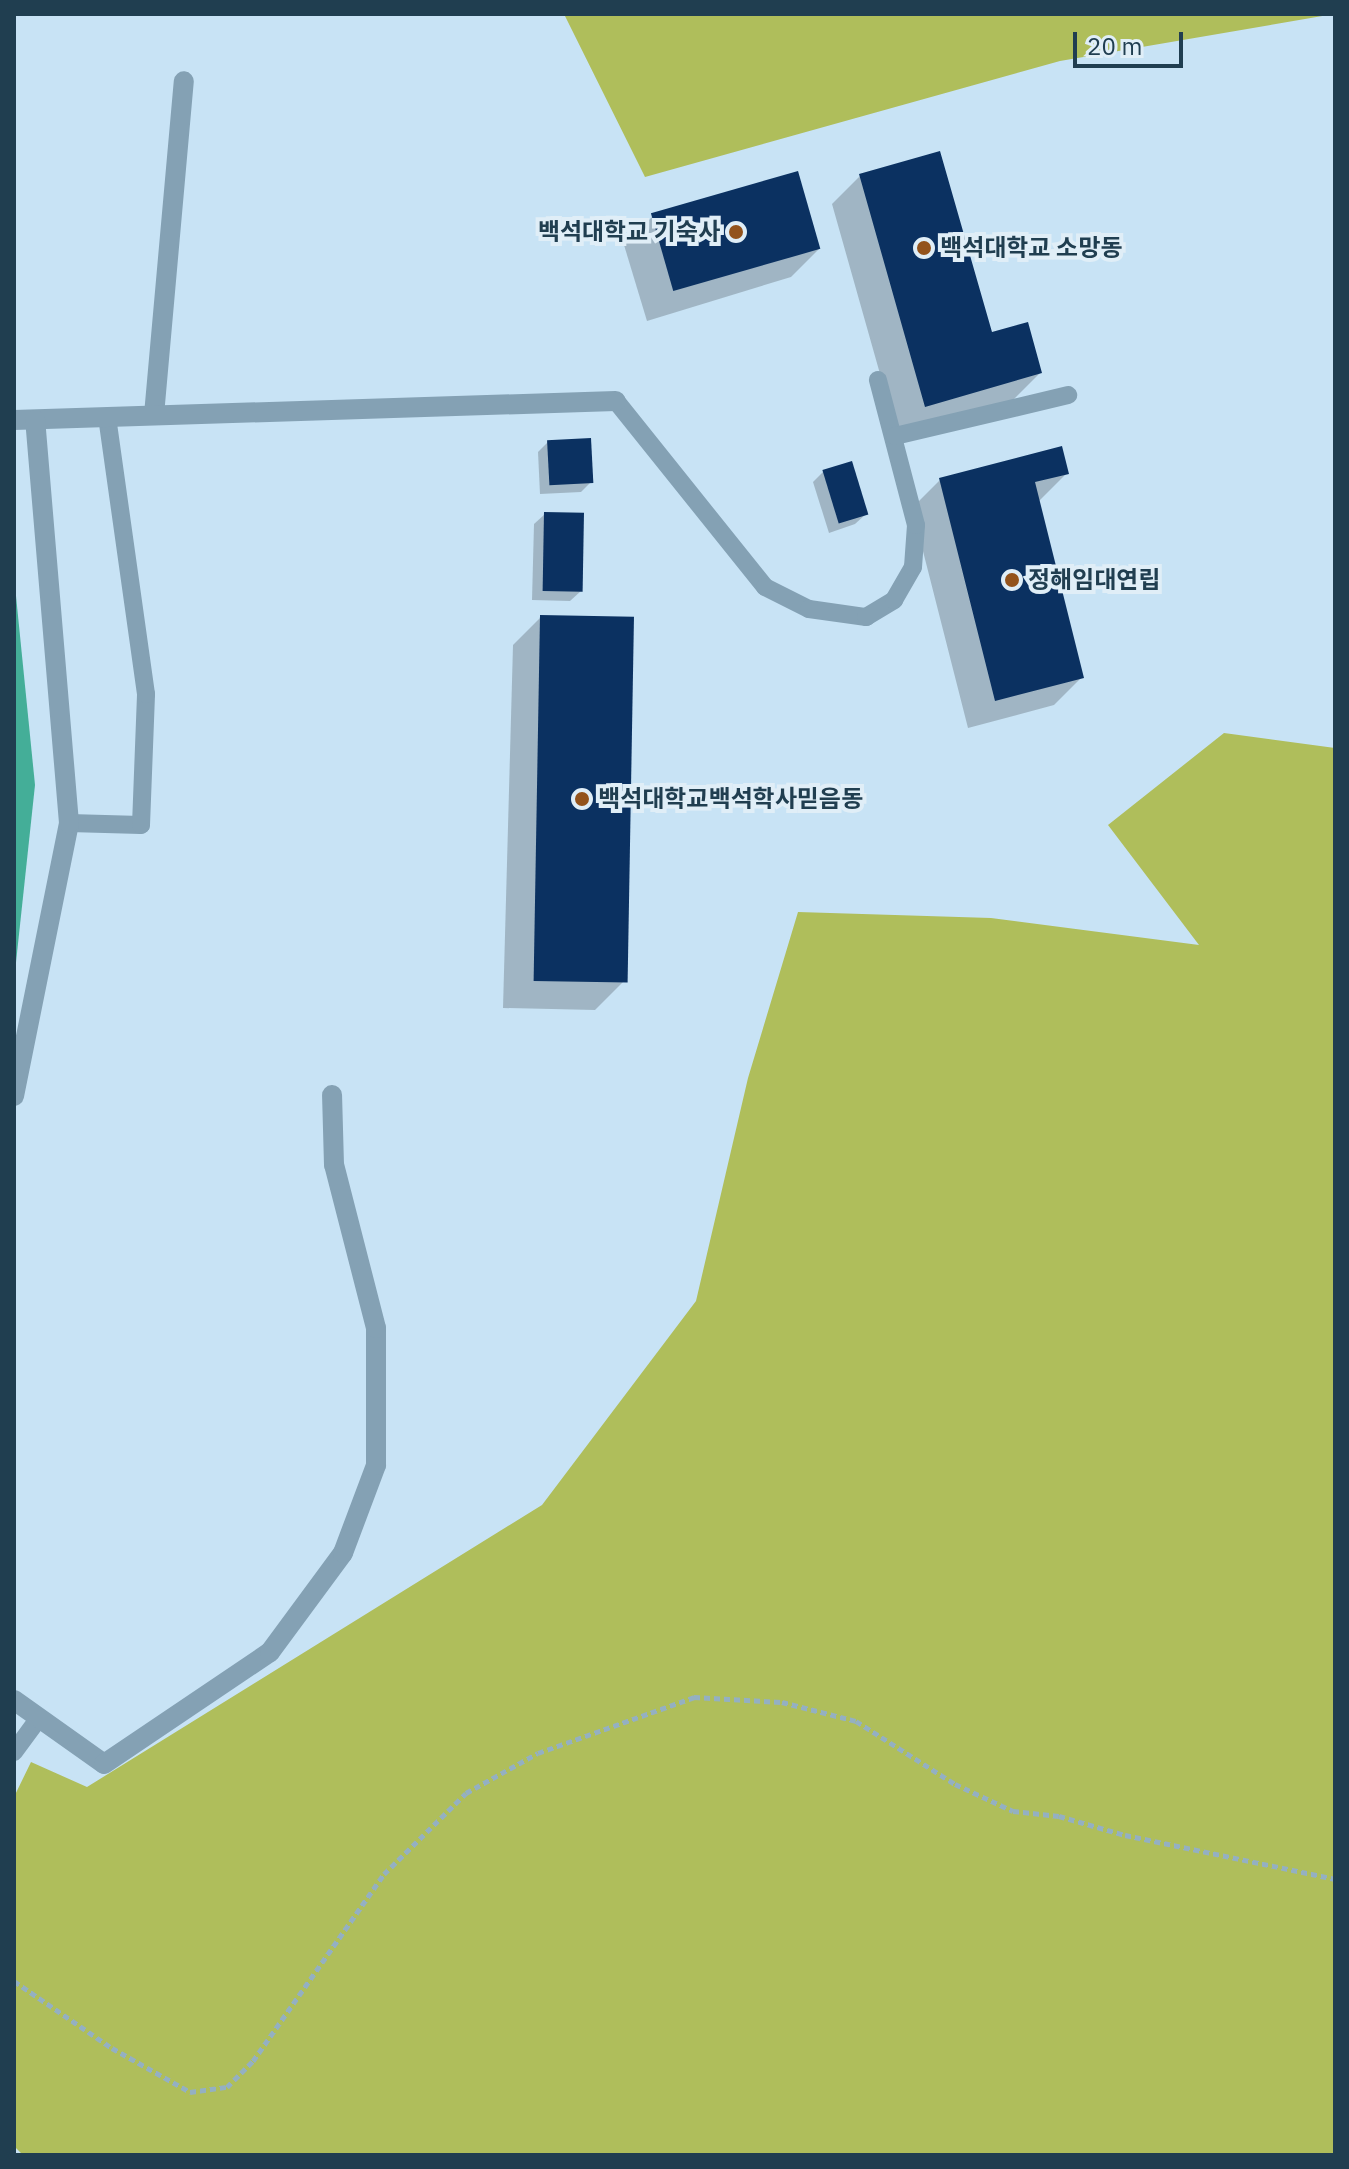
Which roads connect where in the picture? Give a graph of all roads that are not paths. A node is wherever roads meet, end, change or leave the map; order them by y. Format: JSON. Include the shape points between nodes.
{"nodes":[{"id":1,"x":184,"y":81,"type":"dead end"},
{"id":2,"x":878,"y":380,"type":"dead end"},
{"id":3,"x":1068,"y":395,"type":"dead end"},
{"id":4,"x":616,"y":401,"type":"joint"},
{"id":5,"x":154,"y":415,"type":"junction"},
{"id":6,"x":107,"y":417,"type":"junction"},
{"id":7,"x":14,"y":420,"type":"edge"},
{"id":8,"x":35,"y":420,"type":"junction"},
{"id":9,"x":895,"y":436,"type":"junction"},
{"id":10,"x":69,"y":823,"type":"junction"},
{"id":11,"x":332,"y":1095,"type":"dead end"},
{"id":12,"x":14,"y":1096,"type":"edge"},
{"id":13,"x":14,"y":1700,"type":"edge"},
{"id":14,"x":39,"y":1718,"type":"junction"},
{"id":15,"x":14,"y":1752,"type":"edge"}],
"edges":[{"from":1,"to":5,"type":"street"},
{"from":2,"to":9,"type":"lane"},
{"from":3,"to":9,"type":"lane"},
{"from":4,"to":5,"type":"street"},
{"from":4,"to":9,"type":"lane","via":[[765,587],[809,609],[866,617],[894,600],[913,567],[916,525]]},
{"from":5,"to":6,"type":"street"},
{"from":6,"to":8,"type":"street"},
{"from":6,"to":10,"type":"lane","via":[[146,694],[141,825]]},
{"from":7,"to":8,"type":"street"},
{"from":8,"to":10,"type":"street"},
{"from":10,"to":12,"type":"street"},
{"from":11,"to":14,"type":"street","via":[[334,1165],[376,1328],[376,1465],[343,1553],[270,1652],[104,1764]]},
{"from":13,"to":14,"type":"street"},
{"from":14,"to":15,"type":"lane"}]}
